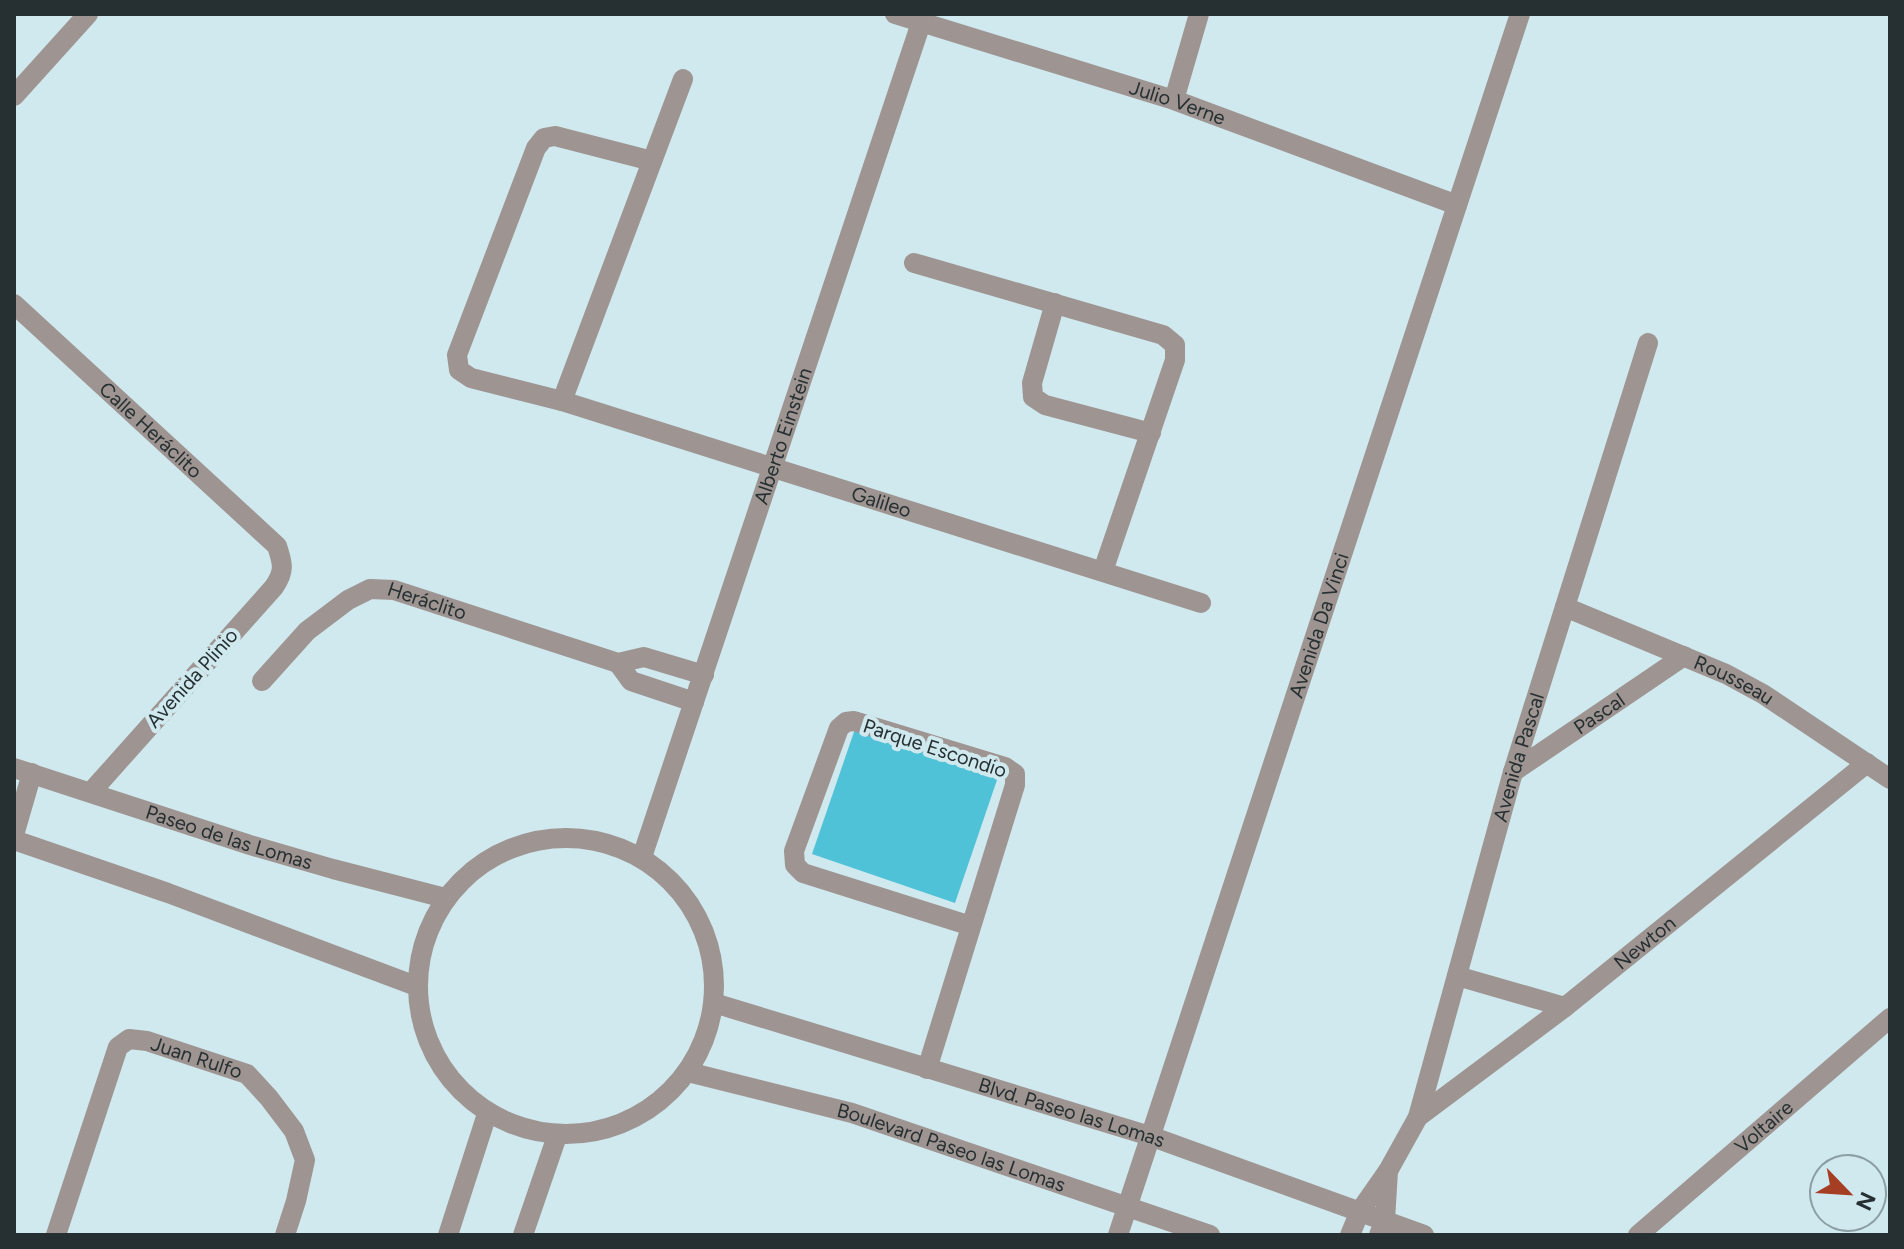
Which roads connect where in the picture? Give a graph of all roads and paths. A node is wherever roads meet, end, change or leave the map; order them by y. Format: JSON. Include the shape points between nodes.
{"nodes":[{"id":1,"x":88,"y":14,"type":"edge"},
{"id":2,"x":895,"y":14,"type":"edge"},
{"id":3,"x":1199,"y":14,"type":"edge"},
{"id":4,"x":1520,"y":14,"type":"edge"},
{"id":5,"x":922,"y":18,"type":"edge"},
{"id":6,"x":683,"y":79,"type":"dead end"},
{"id":7,"x":14,"y":96,"type":"edge"},
{"id":8,"x":1174,"y":100,"type":"junction"},
{"id":9,"x":652,"y":161,"type":"junction"},
{"id":10,"x":1457,"y":205,"type":"junction"},
{"id":11,"x":914,"y":263,"type":"dead end"},
{"id":12,"x":1055,"y":303,"type":"junction"},
{"id":13,"x":14,"y":304,"type":"edge"},
{"id":14,"x":1648,"y":343,"type":"dead end"},
{"id":15,"x":562,"y":401,"type":"junction"},
{"id":16,"x":1151,"y":433,"type":"junction"},
{"id":17,"x":772,"y":468,"type":"junction"},
{"id":18,"x":282,"y":560,"type":"joint"},
{"id":19,"x":1103,"y":571,"type":"junction"},
{"id":20,"x":1201,"y":603,"type":"dead end"},
{"id":21,"x":1565,"y":607,"type":"junction"},
{"id":22,"x":1684,"y":656,"type":"junction"},
{"id":23,"x":618,"y":663,"type":"junction"},
{"id":24,"x":704,"y":675,"type":"junction"},
{"id":25,"x":262,"y":681,"type":"dead end"},
{"id":26,"x":694,"y":702,"type":"junction"},
{"id":27,"x":1867,"y":763,"type":"junction"},
{"id":28,"x":23,"y":770,"type":"edge"},
{"id":29,"x":1513,"y":772,"type":"junction"},
{"id":30,"x":1890,"y":779,"type":"edge"},
{"id":31,"x":91,"y":792,"type":"junction"},
{"id":32,"x":14,"y":838,"type":"edge"},
{"id":33,"x":642,"y":857,"type":"junction"},
{"id":34,"x":445,"y":898,"type":"junction"},
{"id":35,"x":971,"y":926,"type":"junction"},
{"id":36,"x":1457,"y":976,"type":"junction"},
{"id":37,"x":416,"y":986,"type":"junction"},
{"id":38,"x":714,"y":1003,"type":"junction"},
{"id":39,"x":1565,"y":1007,"type":"junction"},
{"id":40,"x":1890,"y":1018,"type":"edge"},
{"id":41,"x":927,"y":1069,"type":"junction"},
{"id":42,"x":688,"y":1072,"type":"junction"},
{"id":43,"x":487,"y":1114,"type":"junction"},
{"id":44,"x":1418,"y":1117,"type":"junction"},
{"id":45,"x":557,"y":1136,"type":"junction"},
{"id":46,"x":1150,"y":1136,"type":"junction"},
{"id":47,"x":1388,"y":1171,"type":"junction"},
{"id":48,"x":1128,"y":1206,"type":"junction"},
{"id":49,"x":1360,"y":1211,"type":"junction"},
{"id":50,"x":1382,"y":1228,"type":"edge"},
{"id":51,"x":56,"y":1235,"type":"edge"},
{"id":52,"x":285,"y":1235,"type":"edge"},
{"id":53,"x":448,"y":1235,"type":"edge"},
{"id":54,"x":523,"y":1235,"type":"edge"},
{"id":55,"x":1118,"y":1235,"type":"edge"},
{"id":56,"x":1210,"y":1235,"type":"edge"},
{"id":57,"x":1350,"y":1235,"type":"edge"},
{"id":58,"x":1424,"y":1235,"type":"edge"},
{"id":59,"x":1638,"y":1235,"type":"edge"}],
"edges":[{"from":1,"to":7,"type":"street"},
{"from":2,"to":5,"type":"street","name":"Julio Verne"},
{"from":3,"to":8,"type":"street"},
{"from":4,"to":10,"type":"street","name":"Avenida Da Vinci"},
{"from":5,"to":8,"type":"street","name":"Julio Verne"},
{"from":5,"to":17,"type":"street","name":"Alberto Einstein"},
{"from":6,"to":9,"type":"street"},
{"from":8,"to":10,"type":"street","name":"Julio Verne"},
{"from":9,"to":15,"type":"street"},
{"from":9,"to":15,"type":"street","name":"Galileo","via":[[555,136],[544,138],[457,355],[459,370],[471,378]]},
{"from":10,"to":46,"type":"street","name":"Avenida Da Vinci"},
{"from":11,"to":12,"type":"street"},
{"from":12,"to":16,"type":"street","via":[[1163,335],[1175,345]]},
{"from":12,"to":16,"type":"street","via":[[1032,383],[1033,397],[1045,405]]},
{"from":13,"to":18,"type":"street","name":"Calle Heráclito","via":[[277,546]]},
{"from":14,"to":21,"type":"street","name":"Avenida Pascal"},
{"from":15,"to":17,"type":"street","name":"Galileo"},
{"from":16,"to":19,"type":"street"},
{"from":17,"to":19,"type":"street","name":"Galileo"},
{"from":17,"to":24,"type":"street","name":"Alberto Einstein"},
{"from":18,"to":31,"type":"street","name":"Avenida Plinio","via":[[282,575],[274,587]]},
{"from":19,"to":20,"type":"street","name":"Galileo"},
{"from":21,"to":22,"type":"street","name":"Rousseau"},
{"from":21,"to":29,"type":"street","name":"Avenida Pascal"},
{"from":22,"to":27,"type":"street","name":"Rousseau","via":[[1763,694]]},
{"from":22,"to":29,"type":"street","name":"Pascal"},
{"from":23,"to":24,"type":"street","name":"Heráclito","via":[[644,657]]},
{"from":23,"to":25,"type":"street","name":"Heráclito","via":[[394,590],[370,589],[307,631]]},
{"from":23,"to":26,"type":"street","name":"Heráclito","via":[[631,681]]},
{"from":24,"to":26,"type":"street","name":"Alberto Einstein"},
{"from":26,"to":33,"type":"street","name":"Alberto Einstein"},
{"from":27,"to":30,"type":"street","name":"Rousseau"},
{"from":27,"to":39,"type":"street","name":"Newton"},
{"from":28,"to":31,"type":"street","name":"Paseo de las Lomas"},
{"from":28,"to":32,"type":"street"},
{"from":29,"to":36,"type":"street","name":"Avenida Pascal"},
{"from":31,"to":34,"type":"street","name":"Paseo de las Lomas","via":[[250,845]]},
{"from":32,"to":37,"type":"street"},
{"from":33,"to":34,"type":"street","via":[[591,839],[536,840],[485,861]]},
{"from":33,"to":38,"type":"street","via":[[676,884],[699,920],[713,960]]},
{"from":34,"to":37,"type":"street","via":[[424,940]]},
{"from":35,"to":35,"type":"street","name":"Parque Escondio","via":[[1015,774],[846,722],[839,728],[794,851],[795,865],[803,873]]},
{"from":35,"to":41,"type":"street","name":"Parque Escondio"},
{"from":36,"to":39,"type":"street"},
{"from":36,"to":44,"type":"street","name":"Avenida Pascal"},
{"from":37,"to":43,"type":"street","via":[[425,1036],[449,1081]]},
{"from":38,"to":41,"type":"street","name":"Blvd. Paseo las Lomas"},
{"from":38,"to":42,"type":"street","via":[[705,1039]]},
{"from":39,"to":44,"type":"street","name":"Newton"},
{"from":40,"to":59,"type":"street","name":"Voltaire"},
{"from":41,"to":46,"type":"street","name":"Blvd. Paseo las Lomas"},
{"from":42,"to":45,"type":"street","via":[[652,1108],[607,1130]]},
{"from":42,"to":48,"type":"street","name":"Boulevard Paseo las Lomas","via":[[852,1113]]},
{"from":43,"to":45,"type":"street","via":[[520,1129]]},
{"from":43,"to":53,"type":"street"},
{"from":44,"to":47,"type":"street","name":"Avenida Pascal"},
{"from":45,"to":54,"type":"street"},
{"from":46,"to":48,"type":"street","name":"Avenida Da Vinci"},
{"from":46,"to":49,"type":"street","name":"Blvd. Paseo las Lomas"},
{"from":47,"to":49,"type":"street","name":"Avenida Pascal"},
{"from":47,"to":50,"type":"street","name":"Avenida Pascal"},
{"from":48,"to":55,"type":"street","name":"Avenida Da Vinci"},
{"from":48,"to":56,"type":"street","name":"Boulevard Paseo las Lomas"},
{"from":49,"to":50,"type":"street","name":"Blvd. Paseo las Lomas"},
{"from":49,"to":57,"type":"street","name":"Avenida Pascal"},
{"from":50,"to":58,"type":"street","name":"Blvd. Paseo las Lomas"},
{"from":51,"to":52,"type":"street","name":"Juan Rulfo","via":[[118,1047],[129,1039],[247,1074],[269,1098],[294,1131],[305,1160]]}]}
